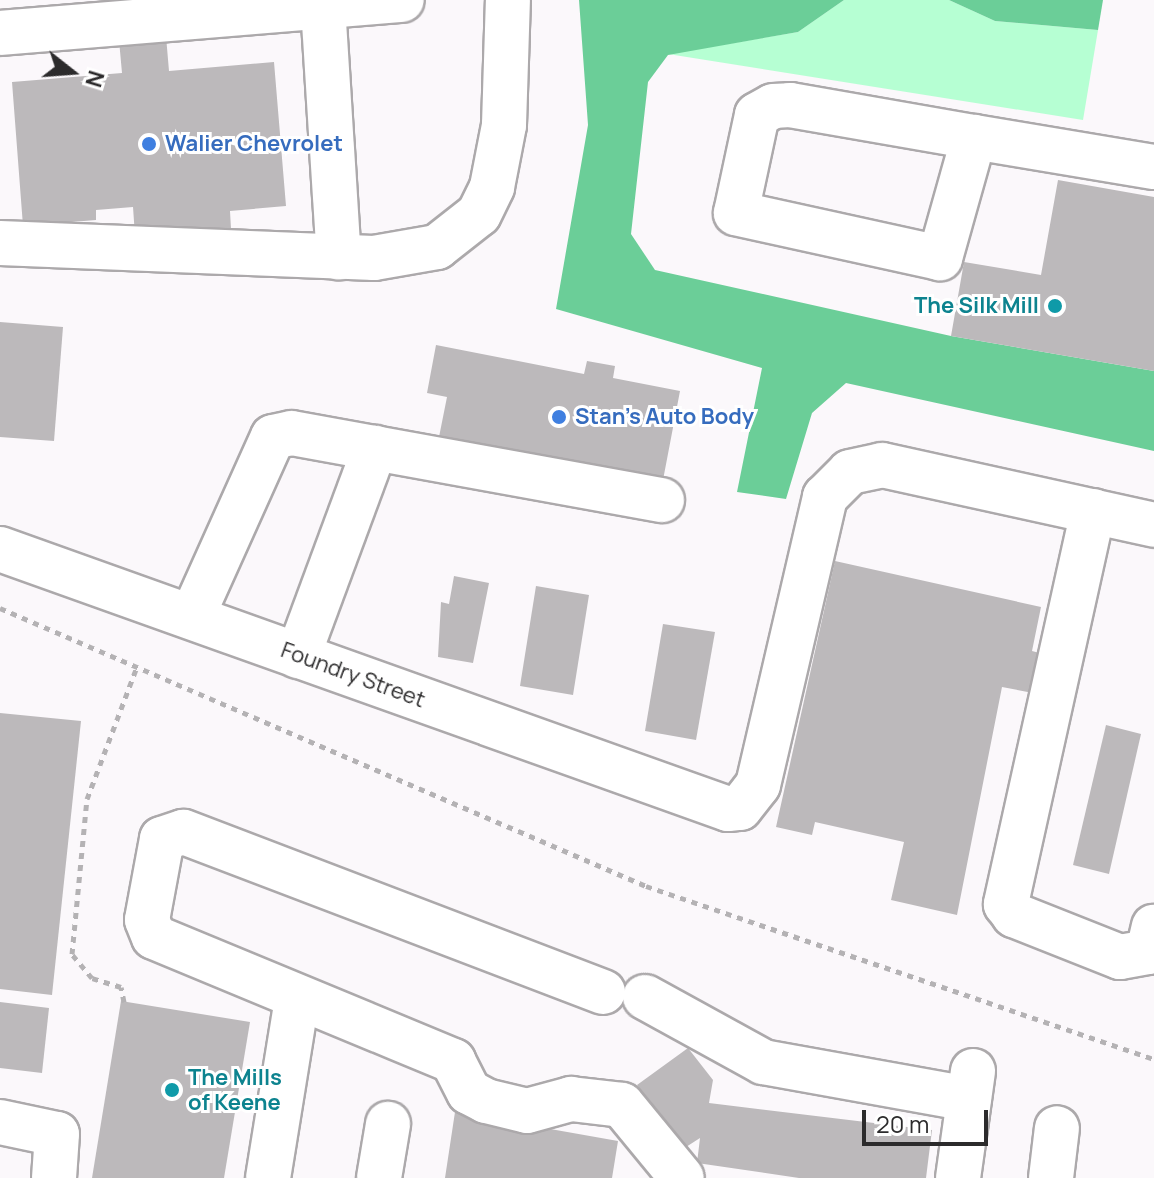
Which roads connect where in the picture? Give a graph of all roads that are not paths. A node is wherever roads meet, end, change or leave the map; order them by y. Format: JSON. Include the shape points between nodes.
{"nodes":[{"id":1,"x":402,"y":0,"type":"edge"},
{"id":2,"x":508,"y":0,"type":"edge"},
{"id":3,"x":323,"y":6,"type":"junction"},
{"id":4,"x":0,"y":33,"type":"edge"},
{"id":5,"x":974,"y":137,"type":"junction"},
{"id":6,"x":1154,"y":167,"type":"edge"},
{"id":7,"x":0,"y":243,"type":"edge"},
{"id":8,"x":339,"y":257,"type":"junction"},
{"id":9,"x":375,"y":448,"type":"junction"},
{"id":10,"x":662,"y":500,"type":"dead end"},
{"id":11,"x":1093,"y":511,"type":"junction"},
{"id":12,"x":1154,"y":525,"type":"edge"},
{"id":13,"x":0,"y":549,"type":"edge"},
{"id":14,"x":192,"y":617,"type":"junction"},
{"id":15,"x":298,"y":656,"type":"junction"},
{"id":16,"x":1154,"y":927,"type":"edge"},
{"id":17,"x":297,"y":998,"type":"junction"},
{"id":18,"x":0,"y":1122,"type":"edge"},
{"id":19,"x":388,"y":1124,"type":"dead end"},
{"id":20,"x":1057,"y":1128,"type":"dead end"},
{"id":21,"x":54,"y":1178,"type":"edge"},
{"id":22,"x":268,"y":1178,"type":"edge"},
{"id":23,"x":379,"y":1178,"type":"edge"},
{"id":24,"x":682,"y":1178,"type":"edge"},
{"id":25,"x":958,"y":1178,"type":"edge"},
{"id":26,"x":1051,"y":1178,"type":"edge"}],
"edges":[{"from":1,"to":3,"type":"street"},
{"from":2,"to":8,"type":"street","via":[[504,125],[479,214],[437,247]]},
{"from":3,"to":4,"type":"street"},
{"from":3,"to":8,"type":"street"},
{"from":5,"to":5,"type":"street","via":[[940,258],[736,213],[753,125],[773,106]]},
{"from":5,"to":6,"type":"street"},
{"from":7,"to":8,"type":"street"},
{"from":9,"to":10,"type":"street"},
{"from":9,"to":14,"type":"street","via":[[292,433],[273,437]]},
{"from":9,"to":15,"type":"street"},
{"from":11,"to":12,"type":"street"},
{"from":11,"to":15,"type":"street","name":"Foundry Street","via":[[882,465],[850,472],[825,497],[758,785],[740,808],[707,801]]},
{"from":11,"to":16,"type":"street","via":[[1006,904],[1014,915],[1120,957],[1148,952]]},
{"from":13,"to":14,"type":"street","name":"Foundry Street"},
{"from":14,"to":15,"type":"street","name":"Foundry Street"},
{"from":17,"to":22,"type":"street"},
{"from":17,"to":24,"type":"street","via":[[453,1061],[469,1092],[486,1101],[527,1111],[571,1099],[627,1109]]},
{"from":17,"to":25,"type":"street","via":[[148,931],[166,834],[183,832],[624,994],[763,1062],[971,1085]]},
{"from":18,"to":21,"type":"street","via":[[57,1134]]},
{"from":19,"to":23,"type":"street"},
{"from":20,"to":26,"type":"street"}]}
